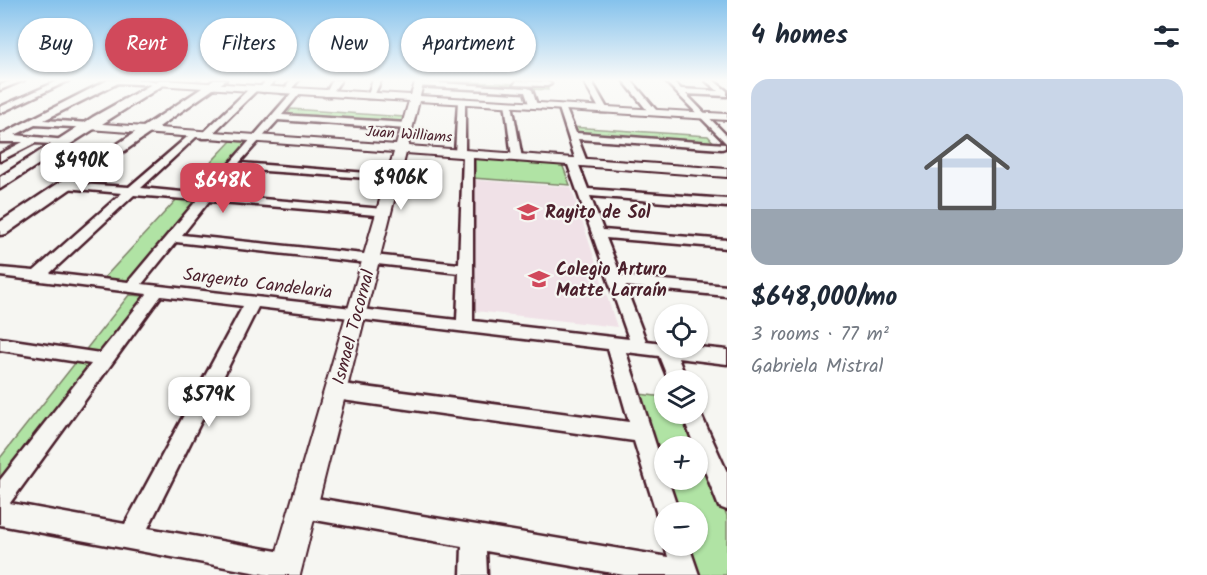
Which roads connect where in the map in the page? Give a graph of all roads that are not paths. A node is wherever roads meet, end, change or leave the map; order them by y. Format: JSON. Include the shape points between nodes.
{"nodes":[{"id":1,"x":64,"y":107,"type":"edge"},
{"id":2,"x":121,"y":107,"type":"edge"},
{"id":3,"x":181,"y":107,"type":"edge"},
{"id":4,"x":235,"y":107,"type":"edge"},
{"id":5,"x":413,"y":107,"type":"edge"},
{"id":6,"x":462,"y":107,"type":"edge"},
{"id":7,"x":508,"y":107,"type":"edge"},
{"id":8,"x":558,"y":107,"type":"edge"},
{"id":9,"x":593,"y":107,"type":"edge"},
{"id":10,"x":602,"y":107,"type":"edge"},
{"id":11,"x":649,"y":107,"type":"edge"},
{"id":12,"x":692,"y":107,"type":"edge"},
{"id":13,"x":284,"y":108,"type":"joint"},
{"id":14,"x":604,"y":110,"type":"junction"},
{"id":15,"x":653,"y":112,"type":"junction"},
{"id":16,"x":698,"y":115,"type":"junction"},
{"id":17,"x":276,"y":117,"type":"junction"},
{"id":18,"x":727,"y":117,"type":"edge"},
{"id":19,"x":409,"y":121,"type":"junction"},
{"id":20,"x":35,"y":122,"type":"junction"},
{"id":21,"x":88,"y":126,"type":"junction"},
{"id":22,"x":145,"y":131,"type":"junction"},
{"id":23,"x":570,"y":131,"type":"junction"},
{"id":24,"x":199,"y":135,"type":"junction"},
{"id":25,"x":712,"y":135,"type":"junction"},
{"id":26,"x":1,"y":138,"type":"edge"},
{"id":27,"x":256,"y":139,"type":"junction"},
{"id":28,"x":33,"y":140,"type":"junction"},
{"id":29,"x":66,"y":143,"type":"junction"},
{"id":30,"x":725,"y":146,"type":"edge"},
{"id":31,"x":401,"y":150,"type":"junction"},
{"id":32,"x":464,"y":154,"type":"junction"},
{"id":33,"x":0,"y":158,"type":"edge"},
{"id":34,"x":517,"y":158,"type":"junction"},
{"id":35,"x":577,"y":162,"type":"junction"},
{"id":36,"x":232,"y":166,"type":"junction"},
{"id":37,"x":727,"y":173,"type":"edge"},
{"id":38,"x":393,"y":178,"type":"junction"},
{"id":39,"x":0,"y":184,"type":"edge"},
{"id":40,"x":65,"y":185,"type":"junction"},
{"id":41,"x":131,"y":191,"type":"junction"},
{"id":42,"x":584,"y":194,"type":"junction"},
{"id":43,"x":206,"y":198,"type":"junction"},
{"id":44,"x":727,"y":205,"type":"edge"},
{"id":45,"x":384,"y":213,"type":"junction"},
{"id":46,"x":0,"y":230,"type":"edge"},
{"id":47,"x":598,"y":233,"type":"junction"},
{"id":48,"x":172,"y":238,"type":"junction"},
{"id":49,"x":727,"y":244,"type":"edge"},
{"id":50,"x":371,"y":259,"type":"junction"},
{"id":51,"x":466,"y":269,"type":"junction"},
{"id":52,"x":0,"y":272,"type":"edge"},
{"id":53,"x":37,"y":277,"type":"junction"},
{"id":54,"x":616,"y":283,"type":"junction"},
{"id":55,"x":131,"y":288,"type":"junction"},
{"id":56,"x":158,"y":291,"type":"junction"},
{"id":57,"x":727,"y":291,"type":"edge"},
{"id":58,"x":727,"y":297,"type":"edge"},
{"id":59,"x":252,"y":302,"type":"junction"},
{"id":60,"x":356,"y":314,"type":"junction"},
{"id":61,"x":465,"y":327,"type":"junction"},
{"id":62,"x":0,"y":344,"type":"edge"},
{"id":63,"x":615,"y":344,"type":"junction"},
{"id":64,"x":640,"y":347,"type":"junction"},
{"id":65,"x":654,"y":349,"type":"edge"},
{"id":66,"x":708,"y":355,"type":"edge"},
{"id":67,"x":727,"y":357,"type":"edge"},
{"id":68,"x":105,"y":360,"type":"junction"},
{"id":69,"x":335,"y":391,"type":"junction"},
{"id":70,"x":696,"y":424,"type":"edge"},
{"id":71,"x":642,"y":433,"type":"junction"},
{"id":72,"x":0,"y":498,"type":"edge"},
{"id":73,"x":727,"y":499,"type":"edge"},
{"id":74,"x":664,"y":502,"type":"edge"},
{"id":75,"x":304,"y":507,"type":"junction"},
{"id":76,"x":0,"y":513,"type":"edge"},
{"id":77,"x":474,"y":536,"type":"junction"},
{"id":78,"x":131,"y":537,"type":"junction"},
{"id":79,"x":680,"y":556,"type":"edge"},
{"id":80,"x":287,"y":570,"type":"edge"},
{"id":81,"x":685,"y":574,"type":"edge"},
{"id":82,"x":474,"y":575,"type":"edge"}],
"edges":[{"from":1,"to":20,"type":"street"},
{"from":2,"to":21,"type":"main road"},
{"from":3,"to":22,"type":"main road"},
{"from":4,"to":24,"type":"street"},
{"from":5,"to":19,"type":"street","name":"Ismael Tocornal"},
{"from":6,"to":32,"type":"street"},
{"from":7,"to":34,"type":"street"},
{"from":8,"to":23,"type":"street"},
{"from":9,"to":14,"type":"street"},
{"from":10,"to":14,"type":"street"},
{"from":11,"to":15,"type":"street"},
{"from":12,"to":16,"type":"street"},
{"from":13,"to":17,"type":"street"},
{"from":13,"to":19,"type":"street"},
{"from":14,"to":15,"type":"street"},
{"from":15,"to":16,"type":"street"},
{"from":16,"to":18,"type":"street"},
{"from":16,"to":25,"type":"street"},
{"from":16,"to":30,"type":"street"},
{"from":17,"to":19,"type":"street"},
{"from":17,"to":27,"type":"street"},
{"from":19,"to":31,"type":"street","name":"Ismael Tocornal"},
{"from":20,"to":21,"type":"street"},
{"from":20,"to":26,"type":"street"},
{"from":21,"to":22,"type":"street","name":"Juan Williams"},
{"from":21,"to":29,"type":"main road"},
{"from":22,"to":24,"type":"street","name":"Juan Williams"},
{"from":22,"to":40,"type":"main road"},
{"from":23,"to":25,"type":"street"},
{"from":23,"to":30,"type":"street"},
{"from":23,"to":35,"type":"street"},
{"from":24,"to":27,"type":"street","name":"Juan Williams"},
{"from":24,"to":41,"type":"street"},
{"from":25,"to":30,"type":"street"},
{"from":26,"to":28,"type":"street"},
{"from":27,"to":31,"type":"street","name":"Juan Williams"},
{"from":27,"to":36,"type":"street"},
{"from":28,"to":29,"type":"street"},
{"from":28,"to":33,"type":"street"},
{"from":29,"to":39,"type":"main road"},
{"from":31,"to":32,"type":"street","name":"Juan Williams"},
{"from":31,"to":38,"type":"street","name":"Ismael Tocornal"},
{"from":32,"to":34,"type":"street","name":"Juan Williams"},
{"from":32,"to":51,"type":"street"},
{"from":34,"to":35,"type":"street","name":"Juan Williams"},
{"from":35,"to":37,"type":"street","name":"Juan Williams"},
{"from":35,"to":42,"type":"street"},
{"from":36,"to":38,"type":"street"},
{"from":36,"to":43,"type":"street"},
{"from":38,"to":45,"type":"street","name":"Ismael Tocornal"},
{"from":40,"to":41,"type":"street"},
{"from":40,"to":46,"type":"main road"},
{"from":41,"to":43,"type":"street"},
{"from":41,"to":53,"type":"street"},
{"from":42,"to":44,"type":"street"},
{"from":42,"to":47,"type":"street"},
{"from":43,"to":45,"type":"street"},
{"from":43,"to":48,"type":"street"},
{"from":45,"to":50,"type":"street","name":"Ismael Tocornal"},
{"from":47,"to":49,"type":"street"},
{"from":47,"to":54,"type":"street"},
{"from":48,"to":50,"type":"street"},
{"from":48,"to":55,"type":"street"},
{"from":50,"to":51,"type":"street"},
{"from":50,"to":60,"type":"street","name":"Ismael Tocornal"},
{"from":51,"to":61,"type":"street"},
{"from":52,"to":53,"type":"street","name":"Sargento Candelaria"},
{"from":53,"to":55,"type":"street","name":"Sargento Candelaria"},
{"from":54,"to":57,"type":"street"},
{"from":54,"to":58,"type":"street"},
{"from":54,"to":64,"type":"street"},
{"from":55,"to":56,"type":"street","name":"Sargento Candelaria"},
{"from":56,"to":59,"type":"street","name":"Sargento Candelaria"},
{"from":56,"to":68,"type":"street"},
{"from":59,"to":60,"type":"street","name":"Sargento Candelaria"},
{"from":59,"to":78,"type":"street"},
{"from":60,"to":61,"type":"street","name":"Sargento Candelaria"},
{"from":60,"to":69,"type":"street","name":"Ismael Tocornal"},
{"from":61,"to":63,"type":"street","name":"Sargento Candelaria"},
{"from":62,"to":68,"type":"street"},
{"from":63,"to":64,"type":"street","name":"Sargento Candelaria"},
{"from":63,"to":71,"type":"street"},
{"from":64,"to":65,"type":"street","name":"Sargento Candelaria"},
{"from":66,"to":67,"type":"street","name":"Sargento Candelaria"},
{"from":68,"to":72,"type":"street"},
{"from":69,"to":71,"type":"street"},
{"from":69,"to":75,"type":"street","name":"Ismael Tocornal"},
{"from":70,"to":73,"type":"street"},
{"from":71,"to":74,"type":"street"},
{"from":75,"to":77,"type":"street"},
{"from":75,"to":80,"type":"street","name":"Ismael Tocornal"},
{"from":76,"to":78,"type":"street"},
{"from":77,"to":81,"type":"street"},
{"from":77,"to":82,"type":"street"},
{"from":78,"to":80,"type":"street"},
{"from":79,"to":81,"type":"street"}]}
